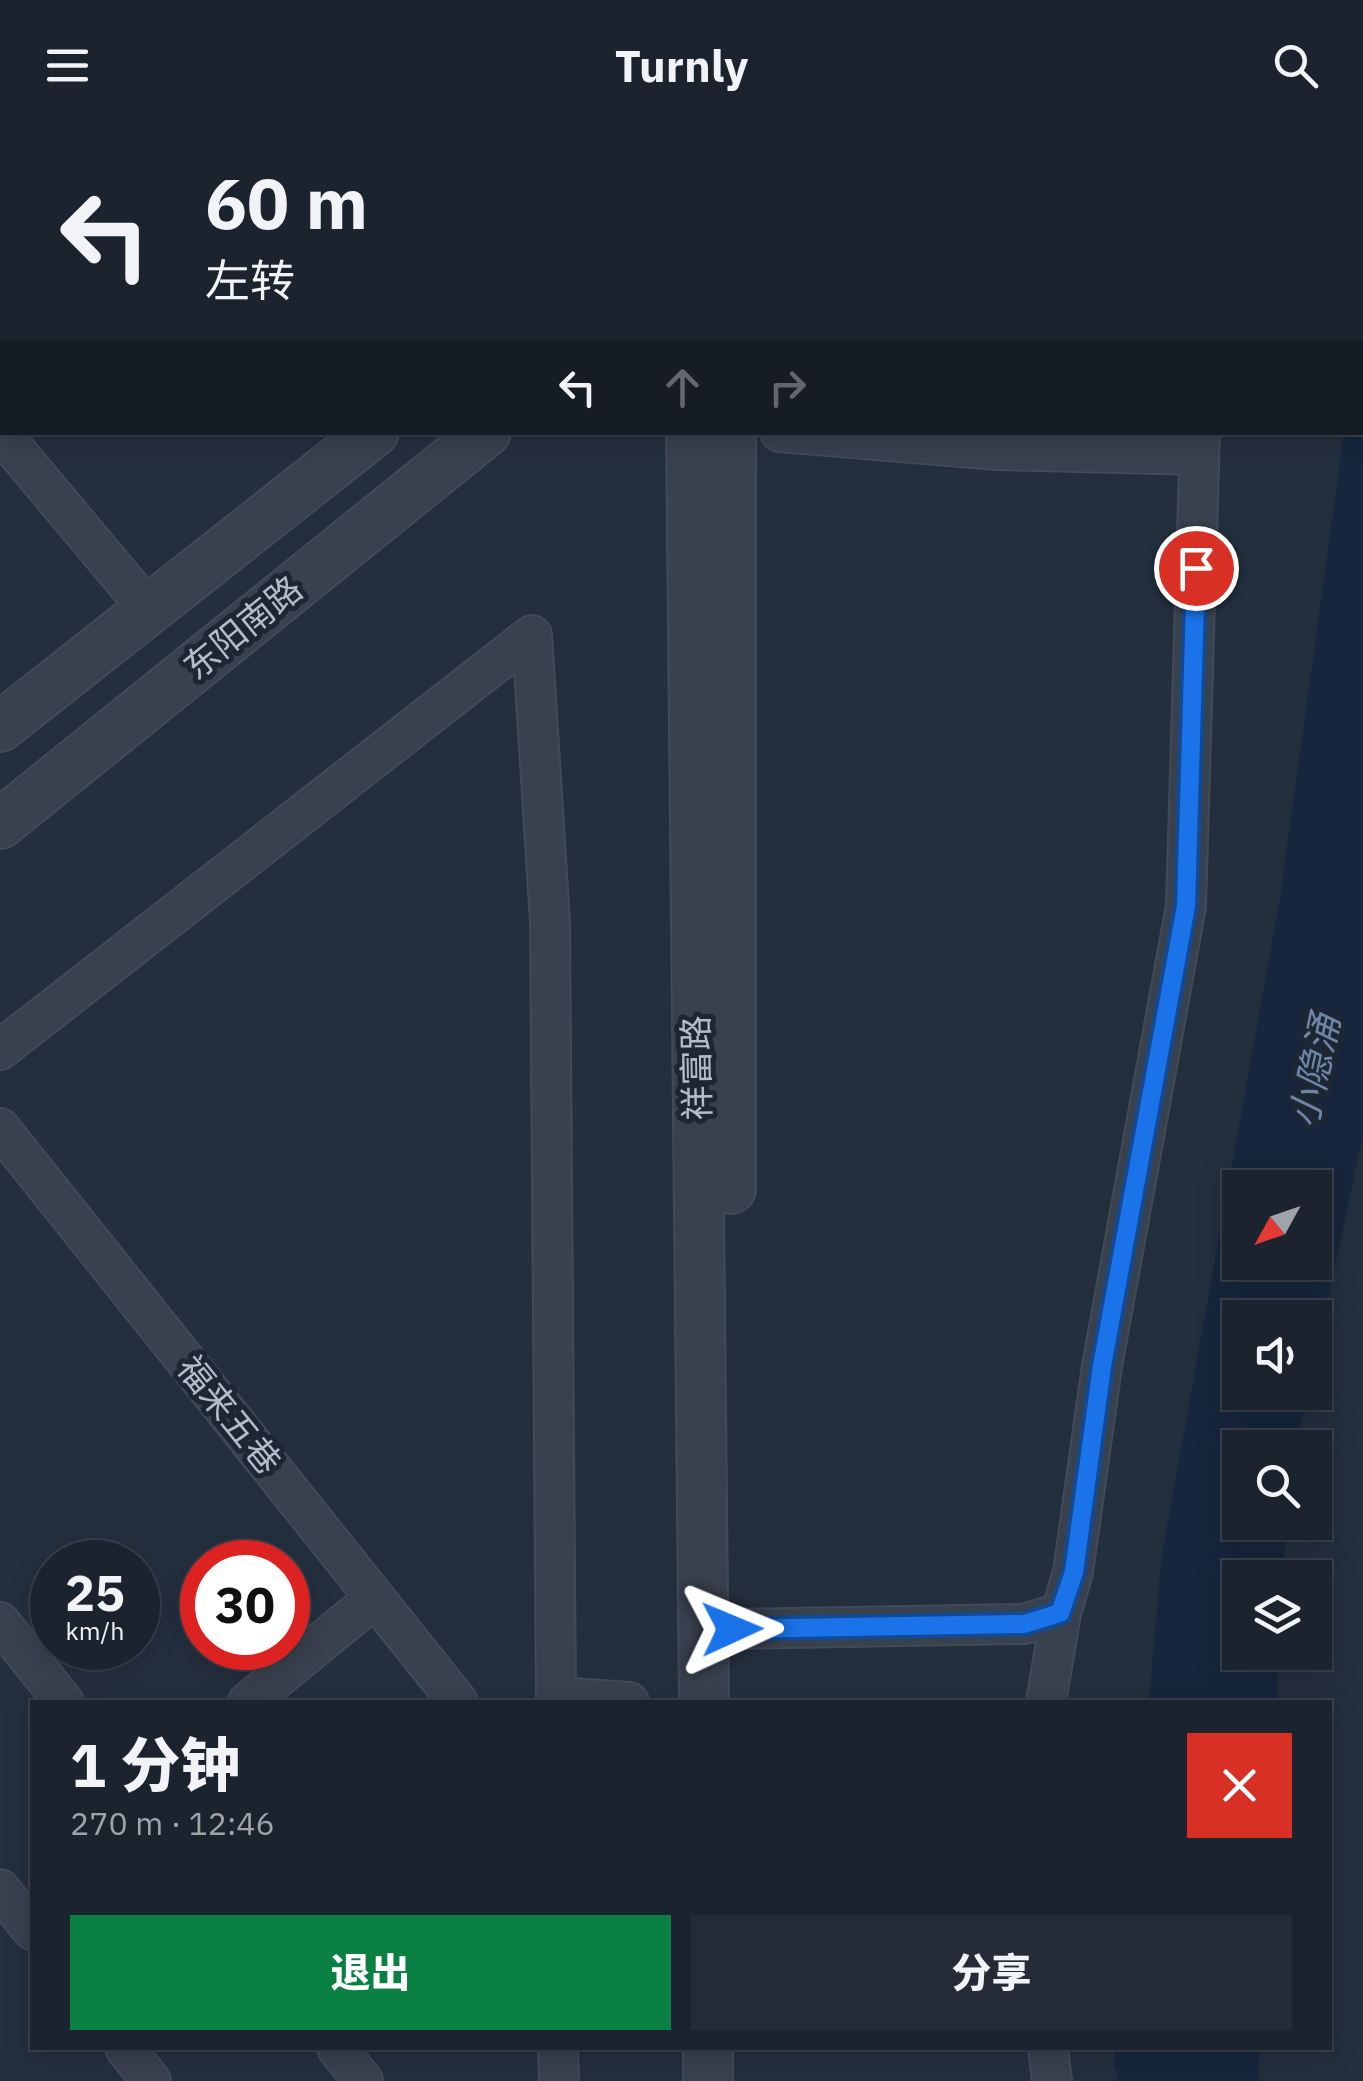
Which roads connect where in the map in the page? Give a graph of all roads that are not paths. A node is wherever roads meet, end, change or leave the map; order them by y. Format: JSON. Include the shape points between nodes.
{"nodes":[{"id":1,"x":3,"y":435,"type":"edge"},
{"id":2,"x":370,"y":435,"type":"edge"},
{"id":3,"x":482,"y":435,"type":"edge"},
{"id":4,"x":691,"y":435,"type":"edge"},
{"id":5,"x":731,"y":435,"type":"edge"},
{"id":6,"x":816,"y":435,"type":"edge"},
{"id":7,"x":1200,"y":444,"type":"edge"},
{"id":8,"x":149,"y":610,"type":"junction"},
{"id":9,"x":0,"y":727,"type":"edge"},
{"id":10,"x":0,"y":824,"type":"edge"},
{"id":11,"x":0,"y":1050,"type":"edge"},
{"id":12,"x":0,"y":1128,"type":"edge"},
{"id":13,"x":375,"y":1598,"type":"junction"},
{"id":14,"x":1060,"y":1613,"type":"junction"},
{"id":15,"x":0,"y":1622,"type":"edge"},
{"id":16,"x":732,"y":1629,"type":"junction"},
{"id":17,"x":62,"y":1700,"type":"edge"},
{"id":18,"x":250,"y":1700,"type":"edge"},
{"id":19,"x":456,"y":1700,"type":"edge"},
{"id":20,"x":556,"y":1700,"type":"edge"},
{"id":21,"x":704,"y":1700,"type":"edge"},
{"id":22,"x":733,"y":1700,"type":"edge"},
{"id":23,"x":1046,"y":1700,"type":"edge"},
{"id":24,"x":10,"y":1894,"type":"edge"},
{"id":25,"x":30,"y":1927,"type":"edge"},
{"id":26,"x":127,"y":2050,"type":"edge"},
{"id":27,"x":339,"y":2050,"type":"edge"},
{"id":28,"x":558,"y":2050,"type":"edge"},
{"id":29,"x":708,"y":2050,"type":"edge"},
{"id":30,"x":736,"y":2050,"type":"edge"},
{"id":31,"x":1048,"y":2050,"type":"edge"},
{"id":32,"x":151,"y":2081,"type":"edge"},
{"id":33,"x":363,"y":2081,"type":"edge"},
{"id":34,"x":558,"y":2081,"type":"edge"},
{"id":35,"x":708,"y":2081,"type":"edge"},
{"id":36,"x":736,"y":2081,"type":"edge"},
{"id":37,"x":1052,"y":2081,"type":"edge"}],
"edges":[{"from":1,"to":8,"type":"street"},
{"from":2,"to":8,"type":"street","name":"东阳南路"},
{"from":3,"to":10,"type":"street","name":"东阳南路"},
{"from":4,"to":21,"type":"street","name":"祥富路"},
{"from":5,"to":16,"type":"street","name":"祥富路"},
{"from":6,"to":7,"type":"street","via":[[998,450]]},
{"from":7,"to":14,"type":"street","via":[[1186,906],[1102,1366],[1074,1572]]},
{"from":8,"to":9,"type":"street","name":"东阳南路"},
{"from":11,"to":20,"type":"street","via":[[532,634],[550,922]]},
{"from":12,"to":13,"type":"street","name":"福来五巷"},
{"from":13,"to":18,"type":"street"},
{"from":13,"to":19,"type":"street","name":"福来五巷"},
{"from":14,"to":16,"type":"street","via":[[1024,1624]]},
{"from":14,"to":23,"type":"street"},
{"from":15,"to":17,"type":"street"},
{"from":16,"to":22,"type":"street","name":"祥富路"},
{"from":24,"to":25,"type":"street"},
{"from":26,"to":32,"type":"street"},
{"from":27,"to":33,"type":"street"},
{"from":28,"to":34,"type":"street"},
{"from":29,"to":35,"type":"street"},
{"from":30,"to":36,"type":"street"},
{"from":31,"to":37,"type":"street"}]}
